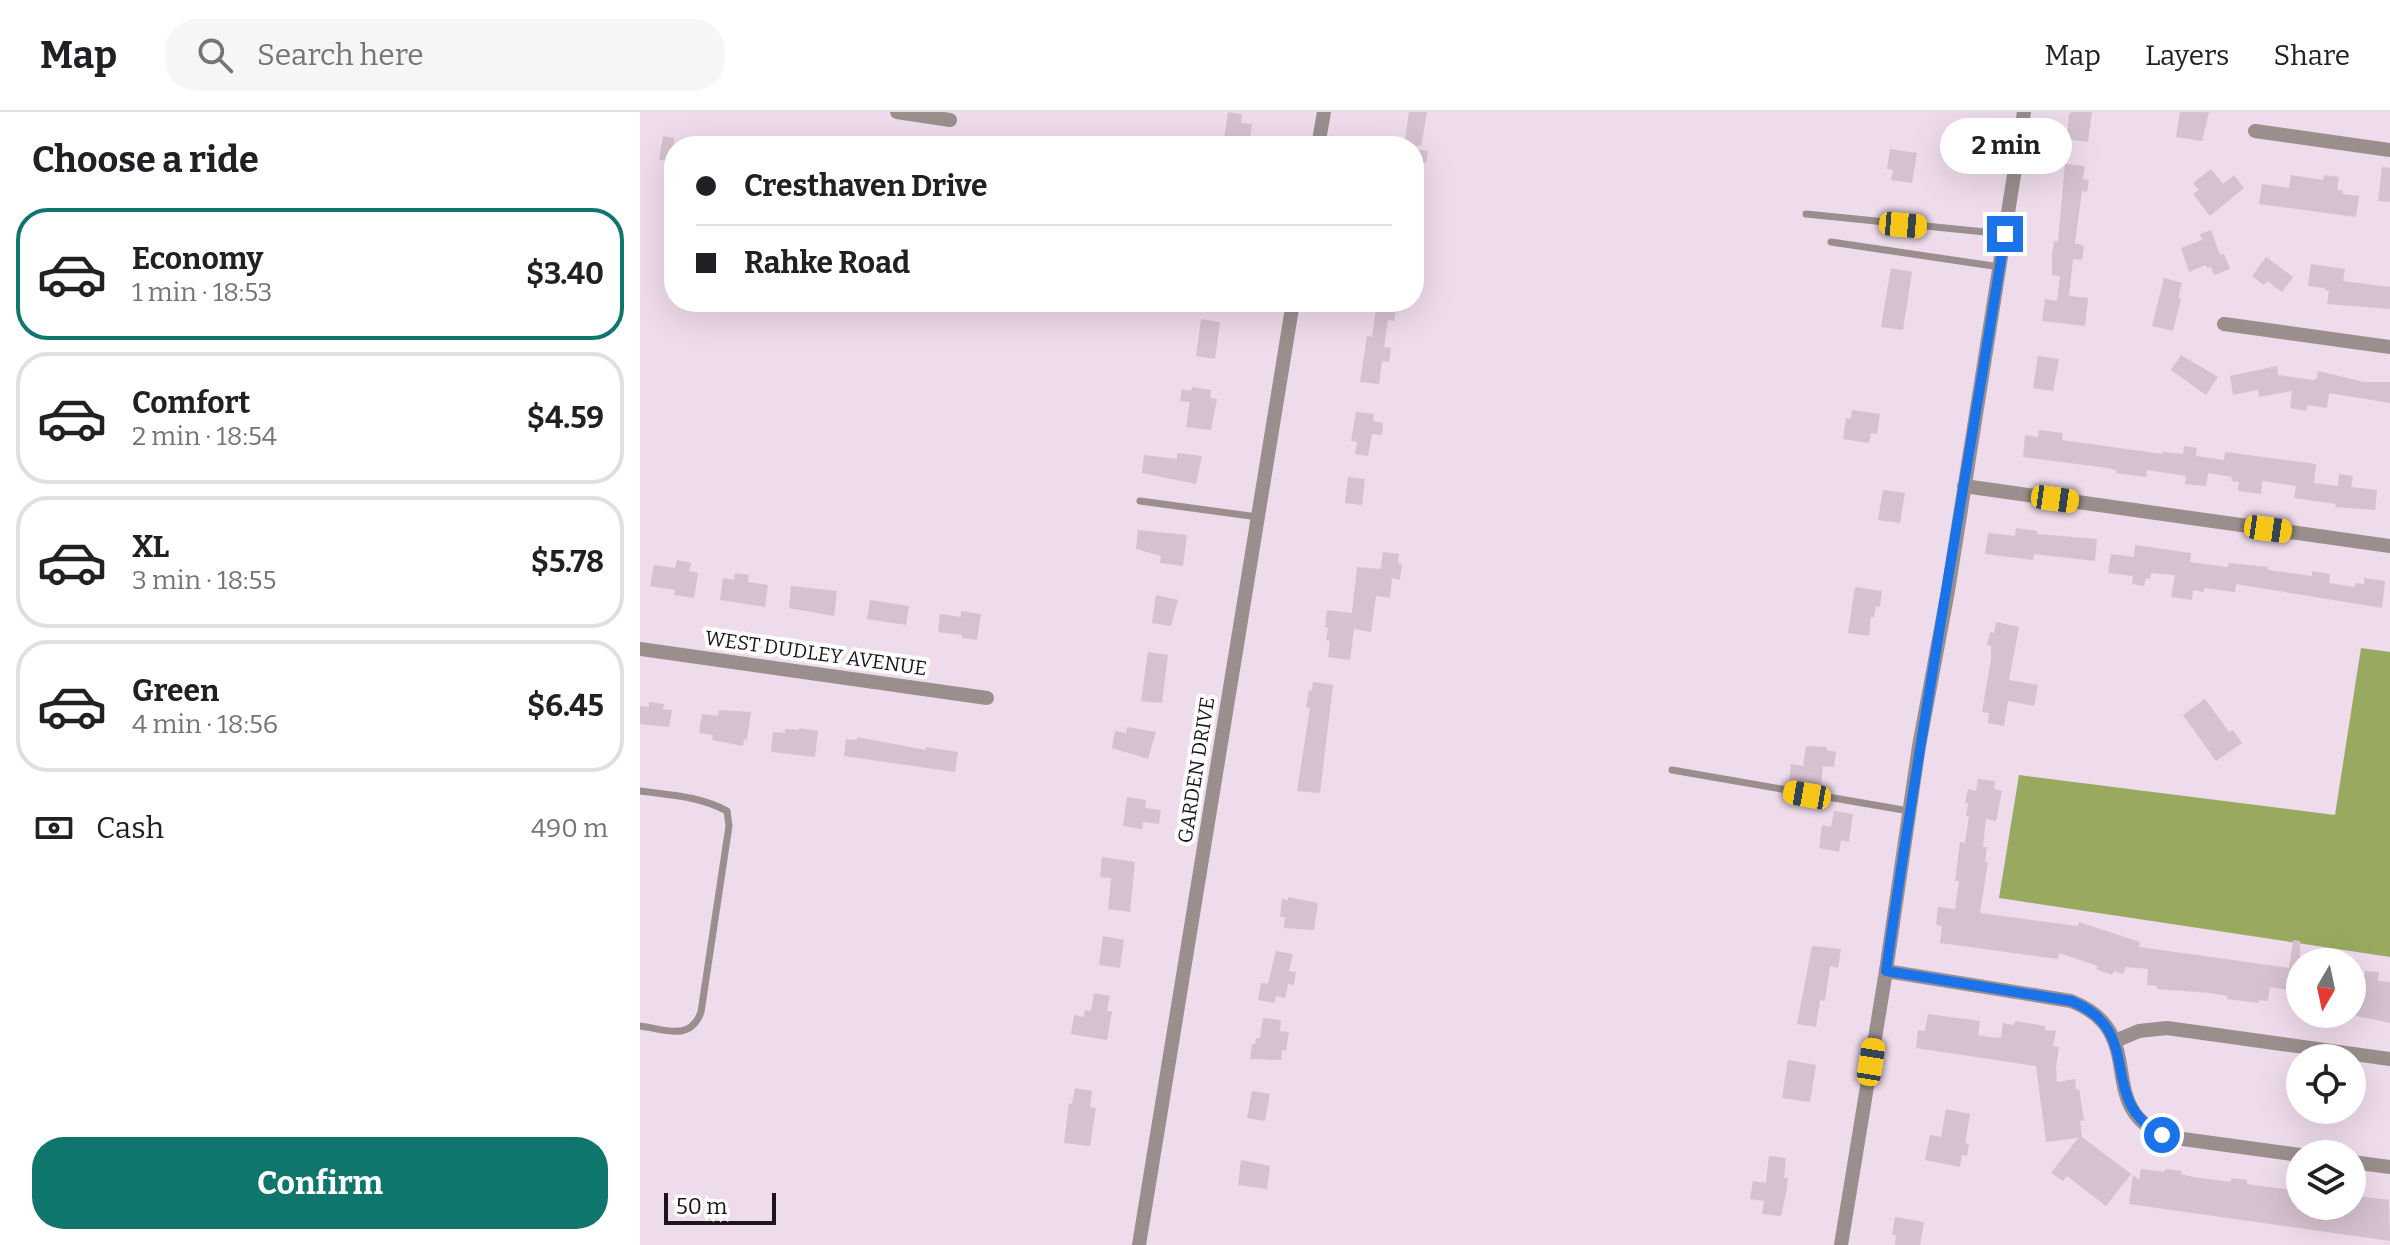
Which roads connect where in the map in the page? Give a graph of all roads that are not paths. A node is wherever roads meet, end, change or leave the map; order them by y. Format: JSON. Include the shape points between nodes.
{"nodes":[{"id":1,"x":897,"y":112,"type":"edge"},
{"id":2,"x":1324,"y":112,"type":"edge"},
{"id":3,"x":2024,"y":112,"type":"edge"},
{"id":4,"x":950,"y":120,"type":"dead end"},
{"id":5,"x":2255,"y":131,"type":"dead end"},
{"id":6,"x":1320,"y":136,"type":"edge"},
{"id":7,"x":2390,"y":150,"type":"edge"},
{"id":8,"x":1806,"y":214,"type":"dead end"},
{"id":9,"x":2005,"y":234,"type":"junction"},
{"id":10,"x":1831,"y":242,"type":"dead end"},
{"id":11,"x":2000,"y":267,"type":"junction"},
{"id":12,"x":1291,"y":312,"type":"edge"},
{"id":13,"x":2224,"y":324,"type":"dead end"},
{"id":14,"x":2390,"y":347,"type":"edge"},
{"id":15,"x":1964,"y":486,"type":"junction"},
{"id":16,"x":1140,"y":501,"type":"dead end"},
{"id":17,"x":1258,"y":517,"type":"junction"},
{"id":18,"x":2390,"y":546,"type":"edge"},
{"id":19,"x":640,"y":649,"type":"edge"},
{"id":20,"x":987,"y":698,"type":"dead end"},
{"id":21,"x":1672,"y":770,"type":"dead end"},
{"id":22,"x":640,"y":791,"type":"edge"},
{"id":23,"x":1909,"y":811,"type":"junction"},
{"id":24,"x":1886,"y":971,"type":"junction"},
{"id":25,"x":640,"y":1026,"type":"edge"},
{"id":26,"x":2115,"y":1041,"type":"junction"},
{"id":27,"x":2390,"y":1059,"type":"edge"},
{"id":28,"x":2286,"y":1153,"type":"edge"},
{"id":29,"x":2366,"y":1164,"type":"edge"},
{"id":30,"x":2390,"y":1167,"type":"edge"},
{"id":31,"x":1139,"y":1245,"type":"edge"},
{"id":32,"x":1841,"y":1245,"type":"edge"}],
"edges":[{"from":1,"to":4,"type":"street"},
{"from":2,"to":6,"type":"street"},
{"from":3,"to":9,"type":"street"},
{"from":5,"to":7,"type":"street"},
{"from":8,"to":9,"type":"lane"},
{"from":9,"to":11,"type":"street"},
{"from":10,"to":11,"type":"lane"},
{"from":11,"to":15,"type":"street"},
{"from":12,"to":17,"type":"street","name":"GARDEN DRIVE"},
{"from":13,"to":14,"type":"street"},
{"from":15,"to":18,"type":"street"},
{"from":15,"to":23,"type":"street"},
{"from":16,"to":17,"type":"lane"},
{"from":17,"to":31,"type":"street","name":"GARDEN DRIVE"},
{"from":19,"to":20,"type":"street","name":"WEST DUDLEY AVENUE"},
{"from":21,"to":23,"type":"lane"},
{"from":22,"to":25,"type":"lane","via":[[716,805],[727,811],[729,826],[697,1024],[682,1032]]},
{"from":23,"to":24,"type":"street"},
{"from":24,"to":26,"type":"street","via":[[2071,1001],[2098,1016]]},
{"from":24,"to":32,"type":"street"},
{"from":26,"to":27,"type":"street","via":[[2167,1028]]},
{"from":26,"to":28,"type":"street","via":[[2126,1098],[2150,1128],[2168,1137]]},
{"from":29,"to":30,"type":"street"}]}
